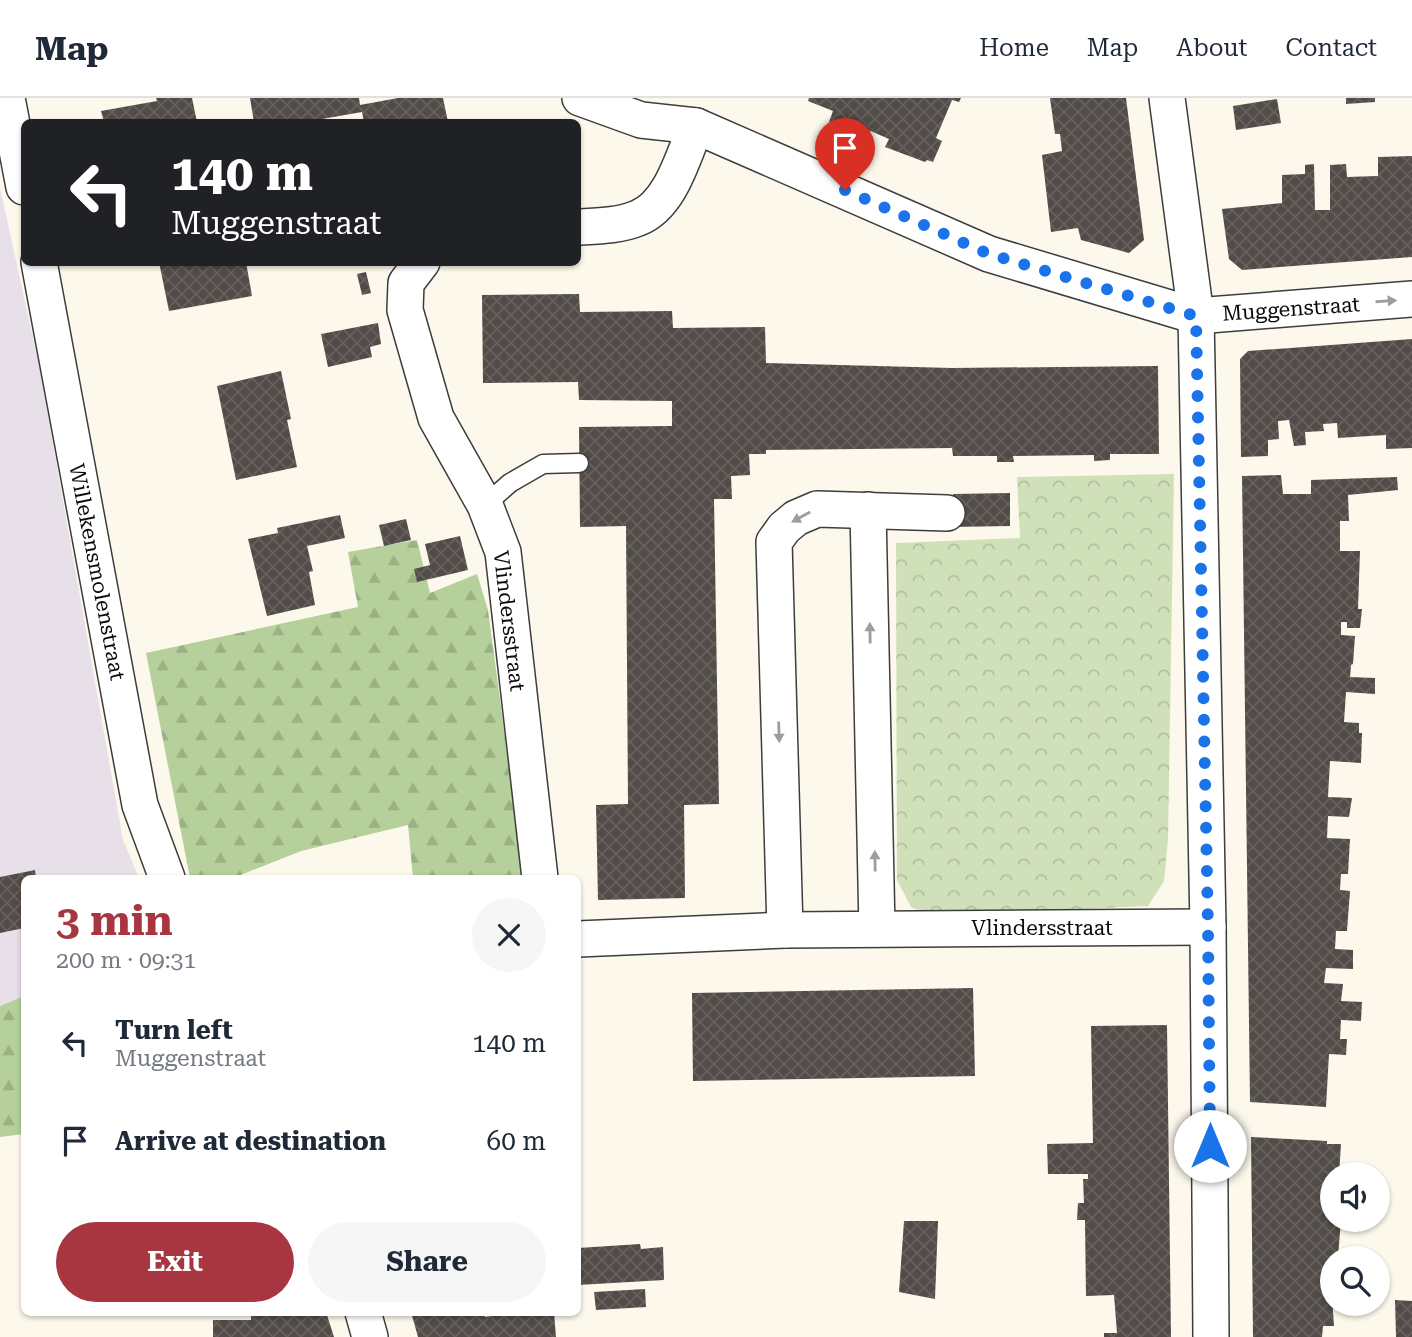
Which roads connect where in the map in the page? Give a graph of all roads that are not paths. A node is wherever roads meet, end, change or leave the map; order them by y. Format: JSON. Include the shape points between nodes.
{"nodes":[{"id":1,"x":7,"y":98,"type":"edge"},
{"id":2,"x":580,"y":98,"type":"edge"},
{"id":3,"x":1167,"y":98,"type":"edge"},
{"id":4,"x":696,"y":127,"type":"junction"},
{"id":5,"x":21,"y":171,"type":"edge"},
{"id":6,"x":581,"y":227,"type":"edge"},
{"id":7,"x":40,"y":266,"type":"edge"},
{"id":8,"x":419,"y":266,"type":"edge"},
{"id":9,"x":1412,"y":299,"type":"edge"},
{"id":10,"x":1196,"y":316,"type":"junction"},
{"id":11,"x":579,"y":463,"type":"dead end"},
{"id":12,"x":485,"y":505,"type":"junction"},
{"id":13,"x":867,"y":510,"type":"junction"},
{"id":14,"x":947,"y":513,"type":"dead end"},
{"id":15,"x":166,"y":875,"type":"edge"},
{"id":16,"x":540,"y":875,"type":"edge"},
{"id":17,"x":1208,"y":927,"type":"junction"},
{"id":18,"x":877,"y":929,"type":"junction"},
{"id":19,"x":785,"y":930,"type":"junction"},
{"id":20,"x":581,"y":939,"type":"edge"},
{"id":21,"x":364,"y":1316,"type":"edge"},
{"id":22,"x":370,"y":1337,"type":"edge"},
{"id":23,"x":1211,"y":1337,"type":"edge"}],
"edges":[{"from":1,"to":5,"type":"street"},
{"from":2,"to":4,"type":"street","name":"Muggenstraat","via":[[641,120]]},
{"from":3,"to":10,"type":"street"},
{"from":4,"to":6,"type":"street","via":[[655,206],[639,218]]},
{"from":4,"to":10,"type":"street","name":"Muggenstraat","via":[[989,254]]},
{"from":7,"to":15,"type":"street","name":"Willekensmolenstraat","via":[[141,805]]},
{"from":8,"to":12,"type":"street","name":"Vlindersstraat","via":[[406,283],[405,310],[436,418]]},
{"from":10,"to":9,"type":"street","name":"Muggenstraat","one_way":true},
{"from":10,"to":17,"type":"street"},
{"from":11,"to":12,"type":"lane","via":[[543,464],[510,483]]},
{"from":12,"to":16,"type":"street","name":"Vlindersstraat","via":[[503,552]]},
{"from":13,"to":14,"type":"street"},
{"from":18,"to":13,"type":"street","one_way":true},
{"from":13,"to":19,"type":"street","one_way":true,"via":[[817,509],[796,518],[774,542]]},
{"from":17,"to":18,"type":"street","name":"Vlindersstraat"},
{"from":17,"to":23,"type":"street"},
{"from":18,"to":19,"type":"street","name":"Vlindersstraat"},
{"from":19,"to":20,"type":"street","name":"Vlindersstraat"},
{"from":21,"to":22,"type":"street"}]}
